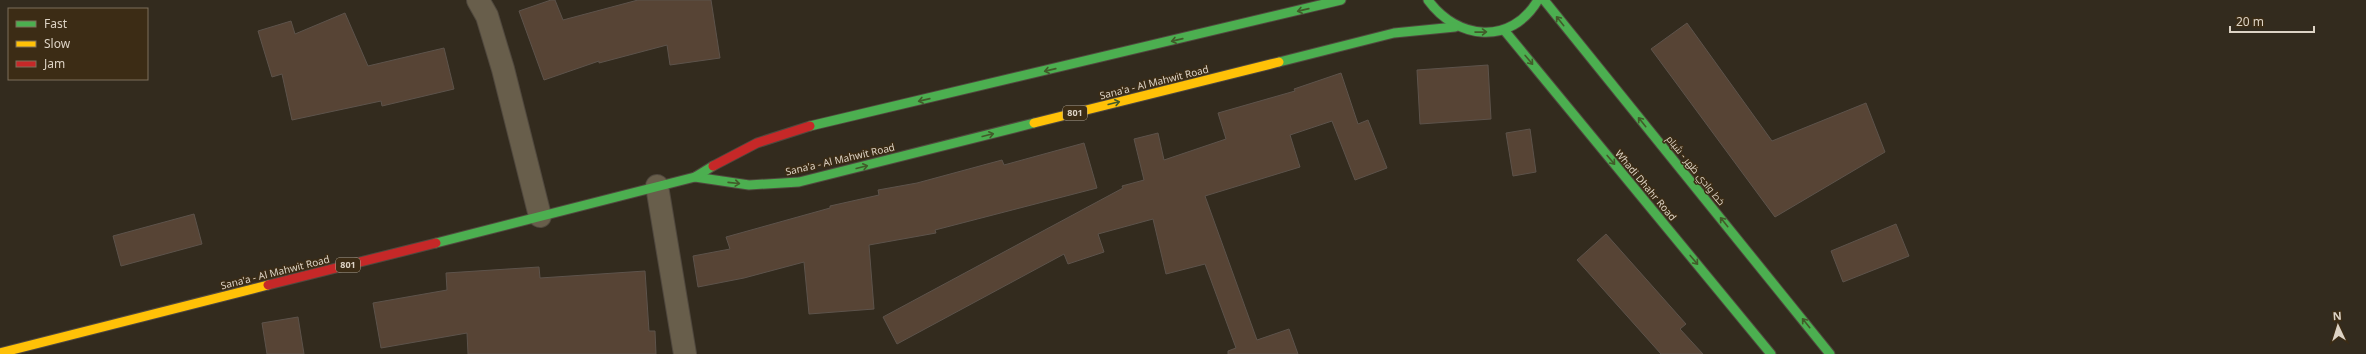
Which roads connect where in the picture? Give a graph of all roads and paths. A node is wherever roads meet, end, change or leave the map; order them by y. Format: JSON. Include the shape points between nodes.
{"nodes":[{"id":1,"x":478,"y":0,"type":"edge"},
{"id":2,"x":1341,"y":0,"type":"edge"},
{"id":3,"x":1428,"y":0,"type":"edge"},
{"id":4,"x":1538,"y":0,"type":"edge"},
{"id":5,"x":1544,"y":0,"type":"edge"},
{"id":6,"x":1454,"y":27,"type":"junction"},
{"id":7,"x":1504,"y":30,"type":"junction"},
{"id":8,"x":695,"y":177,"type":"junction"},
{"id":9,"x":657,"y":186,"type":"junction"},
{"id":10,"x":540,"y":216,"type":"junction"},
{"id":11,"x":0,"y":353,"type":"edge"},
{"id":12,"x":684,"y":354,"type":"edge"},
{"id":13,"x":1771,"y":354,"type":"edge"},
{"id":14,"x":1830,"y":354,"type":"edge"}],
"edges":[{"from":1,"to":10,"type":"street","via":[[487,16],[503,69]]},
{"from":2,"to":8,"type":"main road","name":"Sana'a - Al Mahwit Road","number":"801","one_way":true,"via":[[783,133],[732,154]]},
{"from":3,"to":6,"type":"main road","via":[[1434,11]]},
{"from":4,"to":7,"type":"main road","via":[[1526,17]]},
{"from":14,"to":5,"type":"main road","name":"خط وادي ظهر - شبام","one_way":true},
{"from":6,"to":7,"type":"main road","one_way":true,"via":[[1479,34]]},
{"from":8,"to":6,"type":"main road","name":"Sana'a - Al Mahwit Road","number":"801","one_way":true,"via":[[749,185],[799,182],[1367,38],[1401,31]]},
{"from":7,"to":13,"type":"main road","name":"Whadi Dhahr Road","one_way":true},
{"from":8,"to":9,"type":"main road","name":"Sana'a - Al Mahwit Road","number":"801"},
{"from":9,"to":10,"type":"main road","name":"Sana'a - Al Mahwit Road","number":"801"},
{"from":9,"to":12,"type":"street"},
{"from":10,"to":11,"type":"main road","name":"Sana'a - Al Mahwit Road","number":"801"}]}
